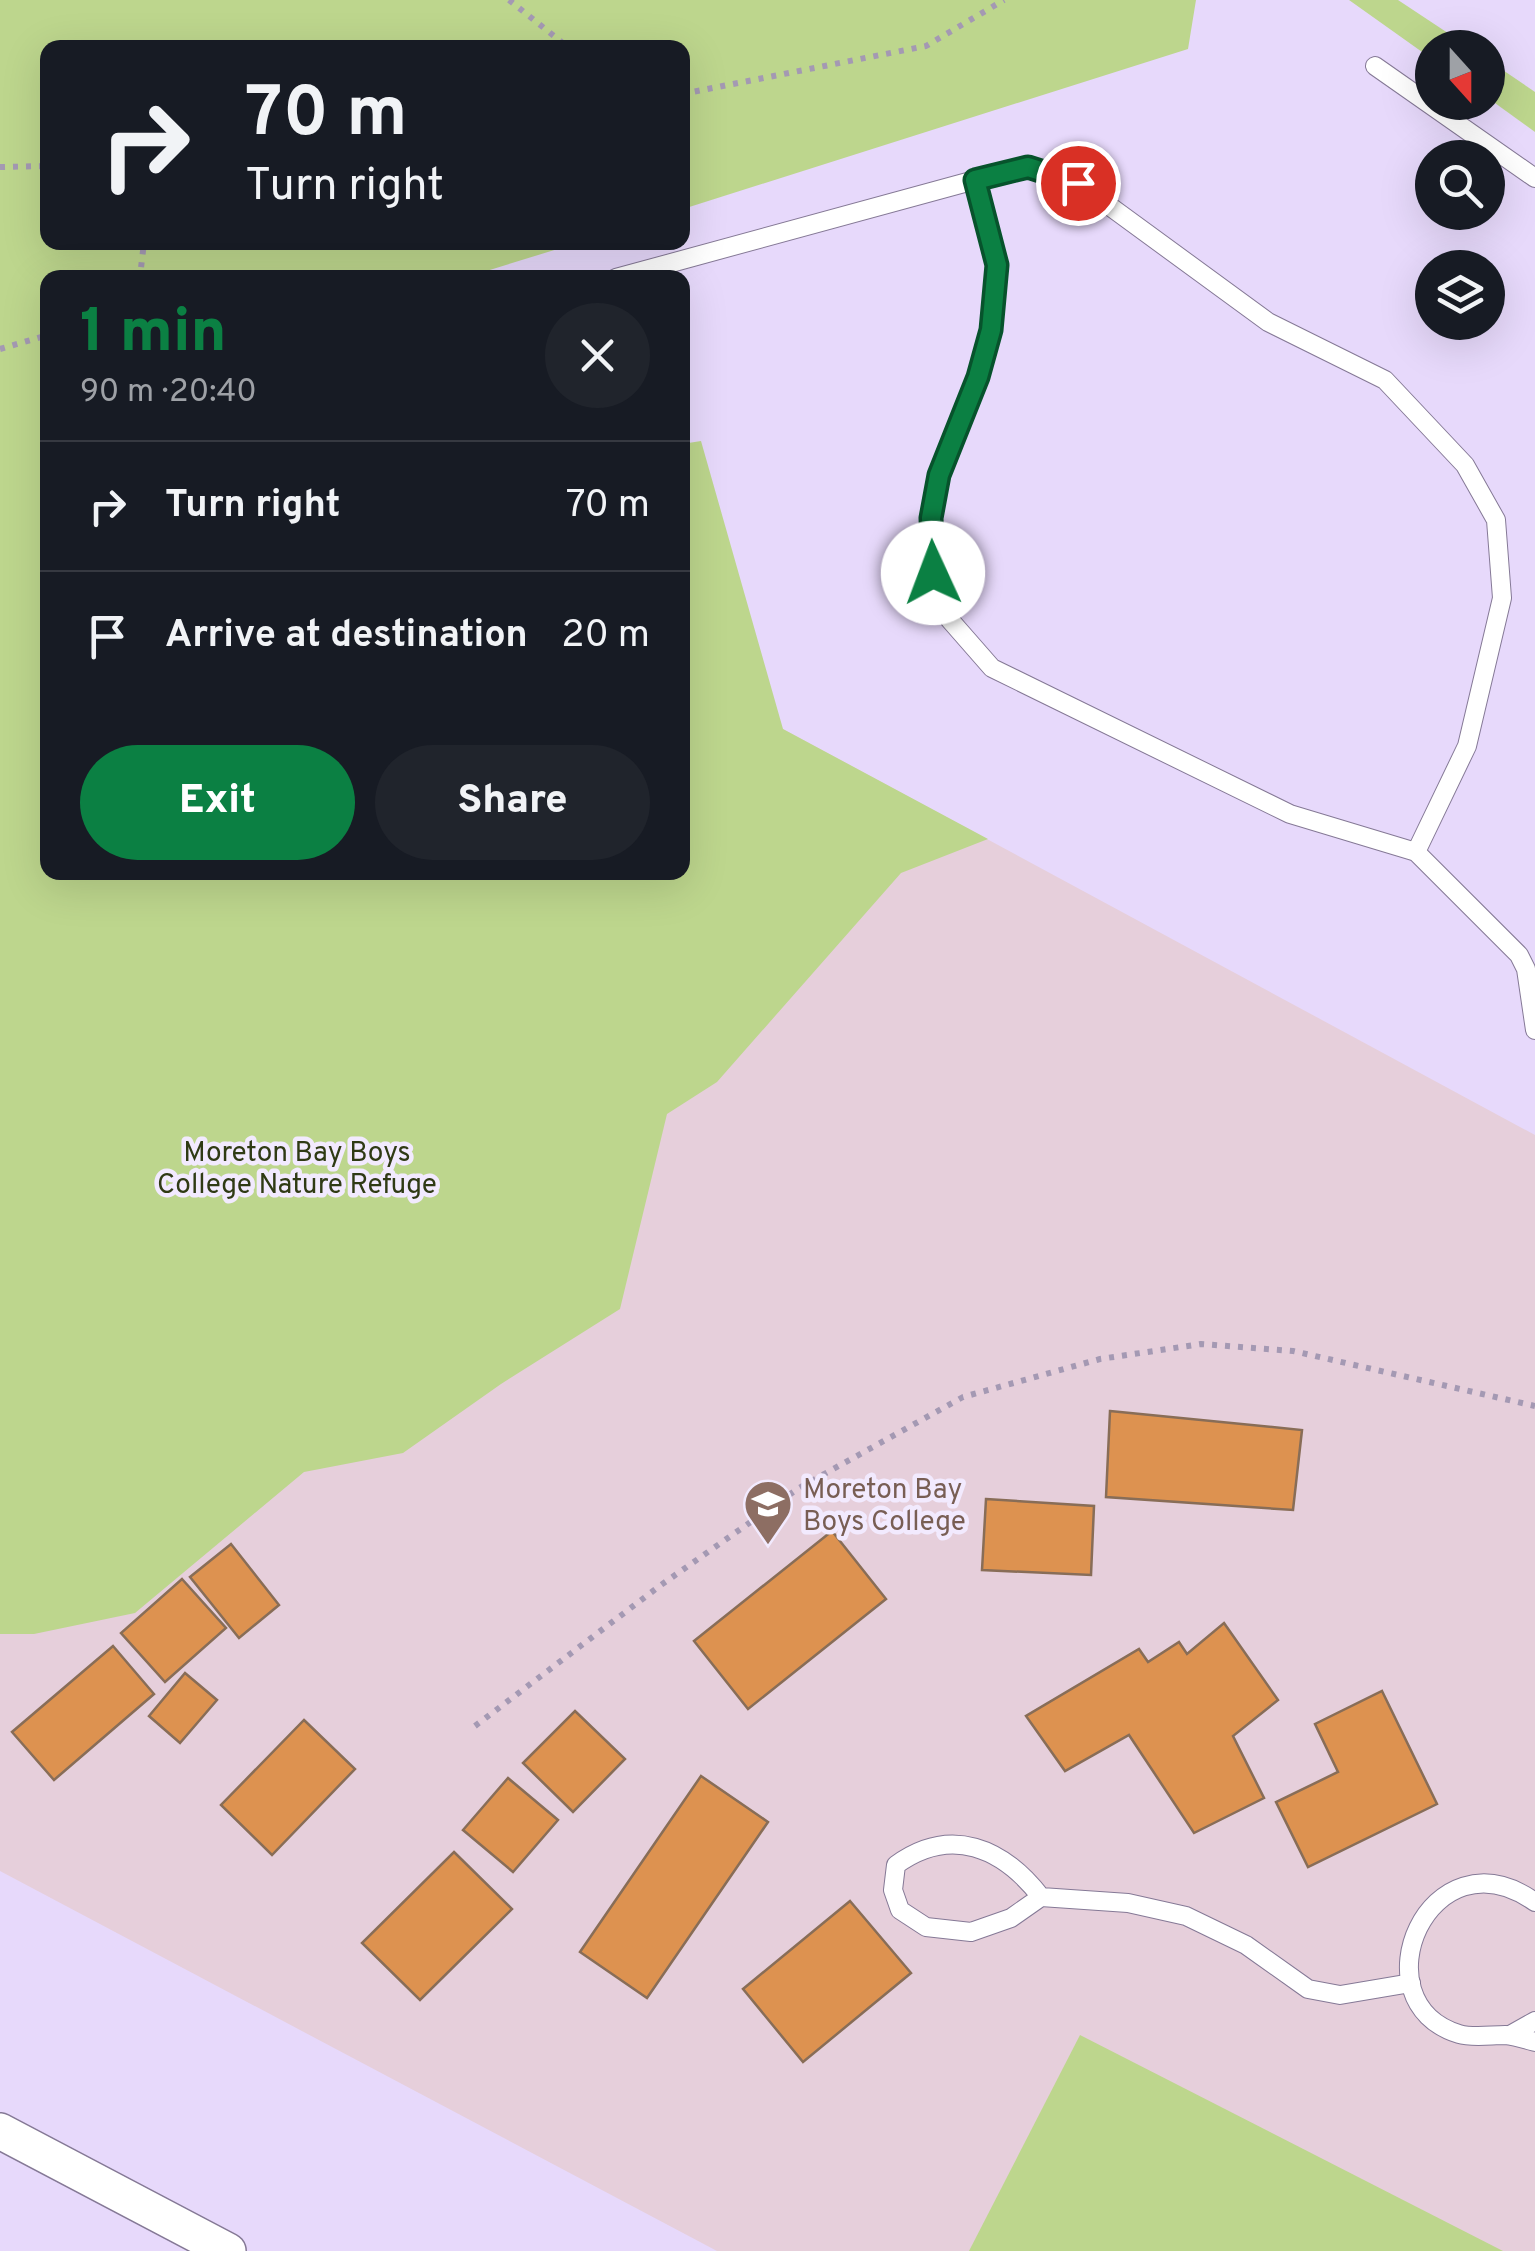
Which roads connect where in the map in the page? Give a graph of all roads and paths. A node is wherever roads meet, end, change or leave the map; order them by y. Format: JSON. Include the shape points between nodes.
{"nodes":[{"id":1,"x":509,"y":0,"type":"edge"},
{"id":2,"x":1004,"y":0,"type":"edge"},
{"id":3,"x":558,"y":40,"type":"edge"},
{"id":4,"x":1375,"y":66,"type":"dead end"},
{"id":5,"x":690,"y":92,"type":"edge"},
{"id":6,"x":40,"y":166,"type":"edge"},
{"id":7,"x":0,"y":168,"type":"edge"},
{"id":8,"x":1535,"y":178,"type":"edge"},
{"id":9,"x":975,"y":180,"type":"junction"},
{"id":10,"x":645,"y":270,"type":"edge"},
{"id":11,"x":40,"y":337,"type":"edge"},
{"id":12,"x":0,"y":349,"type":"edge"},
{"id":13,"x":1416,"y":852,"type":"junction"},
{"id":14,"x":1530,"y":966,"type":"edge"},
{"id":15,"x":1535,"y":1030,"type":"edge"},
{"id":16,"x":1535,"y":1406,"type":"edge"},
{"id":17,"x":476,"y":1726,"type":"dead end"},
{"id":18,"x":1040,"y":1898,"type":"junction"},
{"id":19,"x":1535,"y":1902,"type":"edge"},
{"id":20,"x":1411,"y":1983,"type":"junction"},
{"id":21,"x":1535,"y":2021,"type":"edge"},
{"id":22,"x":1510,"y":2035,"type":"junction"},
{"id":23,"x":1535,"y":2042,"type":"edge"},
{"id":24,"x":0,"y":2131,"type":"edge"},
{"id":25,"x":228,"y":2251,"type":"edge"}],
"edges":[{"from":1,"to":3,"type":"path"},
{"from":2,"to":5,"type":"path","via":[[926,46]]},
{"from":4,"to":8,"type":"lane"},
{"from":6,"to":7,"type":"path"},
{"from":9,"to":10,"type":"lane"},
{"from":9,"to":13,"type":"lane","via":[[997,265],[991,330],[939,475],[931,518],[933,573],[950,620],[992,668],[1290,814]]},
{"from":9,"to":13,"type":"lane","via":[[1028,167],[1078,183],[1268,322],[1385,380],[1465,465],[1496,520],[1502,598],[1467,746]]},
{"from":11,"to":12,"type":"path"},
{"from":13,"to":14,"type":"lane"},
{"from":14,"to":15,"type":"lane"},
{"from":16,"to":17,"type":"path","via":[[1293,1351],[1201,1344],[1100,1359],[963,1398],[799,1488]]},
{"from":18,"to":18,"type":"lane","via":[[970,1932],[926,1927],[900,1910],[896,1864],[920,1848],[958,1844],[998,1856]]},
{"from":18,"to":20,"type":"lane","via":[[1128,1903],[1186,1916],[1246,1945],[1308,1989],[1340,1995]]},
{"from":19,"to":20,"type":"lane","via":[[1493,1884],[1444,1896],[1413,1934]]},
{"from":20,"to":22,"type":"lane","via":[[1439,2024],[1461,2035]]},
{"from":21,"to":22,"type":"lane"},
{"from":22,"to":23,"type":"lane"},
{"from":24,"to":25,"type":"street"}]}
